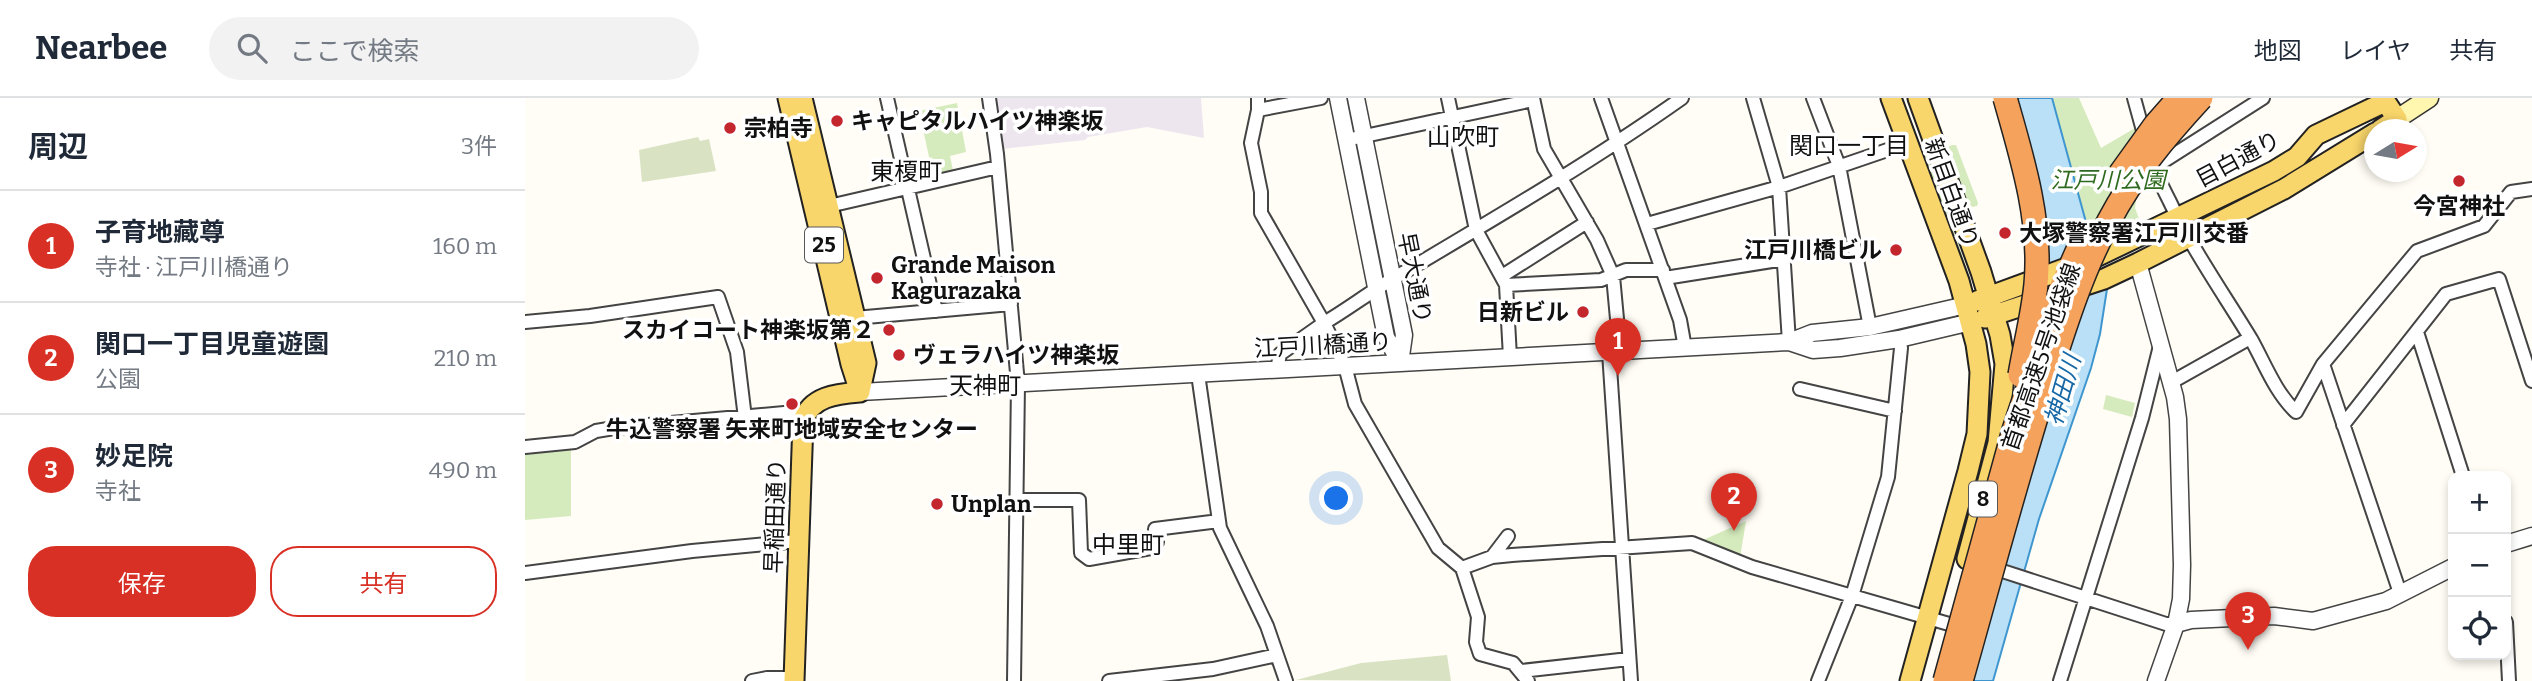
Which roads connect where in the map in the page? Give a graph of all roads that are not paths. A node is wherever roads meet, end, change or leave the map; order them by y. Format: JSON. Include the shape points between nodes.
{"nodes":[{"id":1,"x":788,"y":98,"type":"edge"},
{"id":2,"x":802,"y":98,"type":"edge"},
{"id":3,"x":887,"y":98,"type":"edge"},
{"id":4,"x":989,"y":98,"type":"edge"},
{"id":5,"x":1321,"y":98,"type":"edge"},
{"id":6,"x":1338,"y":98,"type":"edge"},
{"id":7,"x":1356,"y":98,"type":"edge"},
{"id":8,"x":1448,"y":98,"type":"edge"},
{"id":9,"x":1601,"y":98,"type":"edge"},
{"id":10,"x":1682,"y":98,"type":"edge"},
{"id":11,"x":1753,"y":98,"type":"edge"},
{"id":12,"x":1813,"y":98,"type":"edge"},
{"id":13,"x":1891,"y":98,"type":"edge"},
{"id":14,"x":1918,"y":98,"type":"edge"},
{"id":15,"x":2005,"y":98,"type":"edge"},
{"id":16,"x":2134,"y":98,"type":"edge"},
{"id":17,"x":2179,"y":98,"type":"edge"},
{"id":18,"x":2201,"y":98,"type":"edge"},
{"id":19,"x":2263,"y":98,"type":"edge"},
{"id":20,"x":2429,"y":98,"type":"edge"},
{"id":21,"x":1533,"y":99,"type":"edge"},
{"id":22,"x":2387,"y":99,"type":"edge"},
{"id":23,"x":1258,"y":104,"type":"edge"},
{"id":24,"x":1663,"y":104,"type":"edge"},
{"id":25,"x":1452,"y":116,"type":"junction"},
{"id":26,"x":2389,"y":119,"type":"edge"},
{"id":27,"x":2397,"y":119,"type":"edge"},
{"id":28,"x":1363,"y":136,"type":"junction"},
{"id":29,"x":1346,"y":140,"type":"junction"},
{"id":30,"x":2364,"y":140,"type":"edge"},
{"id":31,"x":1616,"y":142,"type":"junction"},
{"id":32,"x":1908,"y":143,"type":"junction"},
{"id":33,"x":1839,"y":166,"type":"junction"},
{"id":34,"x":998,"y":167,"type":"junction"},
{"id":35,"x":2153,"y":169,"type":"junction"},
{"id":36,"x":1561,"y":177,"type":"junction"},
{"id":37,"x":907,"y":187,"type":"junction"},
{"id":38,"x":1779,"y":187,"type":"junction"},
{"id":39,"x":2532,"y":189,"type":"edge"},
{"id":40,"x":829,"y":206,"type":"junction"},
{"id":41,"x":2178,"y":218,"type":"junction"},
{"id":42,"x":1587,"y":222,"type":"junction"},
{"id":43,"x":1647,"y":224,"type":"junction"},
{"id":44,"x":1476,"y":230,"type":"junction"},
{"id":45,"x":2188,"y":236,"type":"junction"},
{"id":46,"x":1785,"y":259,"type":"junction"},
{"id":47,"x":2139,"y":263,"type":"junction"},
{"id":48,"x":1664,"y":274,"type":"junction"},
{"id":49,"x":1613,"y":276,"type":"junction"},
{"id":50,"x":1392,"y":279,"type":"junction"},
{"id":51,"x":1504,"y":281,"type":"junction"},
{"id":52,"x":1377,"y":290,"type":"junction"},
{"id":53,"x":1011,"y":304,"type":"junction"},
{"id":54,"x":1992,"y":306,"type":"junction"},
{"id":55,"x":936,"y":311,"type":"junction"},
{"id":56,"x":1968,"y":314,"type":"junction"},
{"id":57,"x":855,"y":318,"type":"junction"},
{"id":58,"x":525,"y":322,"type":"edge"},
{"id":59,"x":1324,"y":323,"type":"junction"},
{"id":60,"x":1870,"y":327,"type":"junction"},
{"id":61,"x":2417,"y":332,"type":"junction"},
{"id":62,"x":2250,"y":338,"type":"junction"},
{"id":63,"x":1899,"y":339,"type":"junction"},
{"id":64,"x":1789,"y":342,"type":"junction"},
{"id":65,"x":2161,"y":346,"type":"junction"},
{"id":66,"x":1685,"y":348,"type":"junction"},
{"id":67,"x":1614,"y":352,"type":"junction"},
{"id":68,"x":1510,"y":357,"type":"junction"},
{"id":69,"x":1400,"y":363,"type":"junction"},
{"id":70,"x":2323,"y":364,"type":"junction"},
{"id":71,"x":1345,"y":366,"type":"junction"},
{"id":72,"x":1277,"y":370,"type":"junction"},
{"id":73,"x":1198,"y":374,"type":"junction"},
{"id":74,"x":2532,"y":382,"type":"edge"},
{"id":75,"x":2170,"y":383,"type":"junction"},
{"id":76,"x":1019,"y":384,"type":"junction"},
{"id":77,"x":1800,"y":389,"type":"dead end"},
{"id":78,"x":860,"y":392,"type":"junction"},
{"id":79,"x":1895,"y":411,"type":"junction"},
{"id":80,"x":805,"y":413,"type":"junction"},
{"id":81,"x":745,"y":418,"type":"junction"},
{"id":82,"x":2343,"y":425,"type":"junction"},
{"id":83,"x":2014,"y":430,"type":"junction"},
{"id":84,"x":525,"y":447,"type":"edge"},
{"id":85,"x":2461,"y":471,"type":"edge"},
{"id":86,"x":1017,"y":500,"type":"junction"},
{"id":87,"x":1219,"y":522,"type":"junction"},
{"id":88,"x":1509,"y":536,"type":"dead end"},
{"id":89,"x":2532,"y":536,"type":"edge"},
{"id":90,"x":798,"y":541,"type":"junction"},
{"id":91,"x":2511,"y":542,"type":"edge"},
{"id":92,"x":1623,"y":548,"type":"junction"},
{"id":93,"x":1492,"y":557,"type":"junction"},
{"id":94,"x":1975,"y":563,"type":"junction"},
{"id":95,"x":1462,"y":568,"type":"junction"},
{"id":96,"x":2448,"y":570,"type":"edge"},
{"id":97,"x":525,"y":573,"type":"edge"},
{"id":98,"x":2400,"y":593,"type":"junction"},
{"id":99,"x":1852,"y":596,"type":"junction"},
{"id":100,"x":2086,"y":598,"type":"junction"},
{"id":101,"x":1927,"y":617,"type":"junction"},
{"id":102,"x":1949,"y":624,"type":"junction"},
{"id":103,"x":2176,"y":624,"type":"junction"},
{"id":104,"x":1277,"y":655,"type":"junction"},
{"id":105,"x":1629,"y":660,"type":"junction"},
{"id":106,"x":2508,"y":660,"type":"edge"},
{"id":107,"x":1524,"y":676,"type":"edge"},
{"id":108,"x":795,"y":679,"type":"edge"},
{"id":109,"x":752,"y":681,"type":"edge"},
{"id":110,"x":1014,"y":681,"type":"edge"},
{"id":111,"x":1109,"y":681,"type":"edge"},
{"id":112,"x":1286,"y":681,"type":"edge"},
{"id":113,"x":1631,"y":681,"type":"edge"},
{"id":114,"x":1818,"y":681,"type":"edge"},
{"id":115,"x":1910,"y":681,"type":"edge"},
{"id":116,"x":1933,"y":681,"type":"edge"},
{"id":117,"x":1945,"y":681,"type":"edge"},
{"id":118,"x":1961,"y":681,"type":"edge"},
{"id":119,"x":2060,"y":681,"type":"edge"},
{"id":120,"x":2156,"y":681,"type":"edge"},
{"id":121,"x":2509,"y":681,"type":"edge"}],
"edges":[{"from":1,"to":78,"type":"main road","number":"25"},
{"from":2,"to":40,"type":"main road","number":"25"},
{"from":3,"to":37,"type":"street"},
{"from":4,"to":34,"type":"street"},
{"from":5,"to":23,"type":"street"},
{"from":6,"to":29,"type":"street","name":"早大通り"},
{"from":7,"to":28,"type":"street","name":"早大通り"},
{"from":8,"to":25,"type":"street"},
{"from":9,"to":31,"type":"street"},
{"from":10,"to":24,"type":"street"},
{"from":11,"to":38,"type":"street"},
{"from":12,"to":33,"type":"street"},
{"from":13,"to":32,"type":"main road","name":"新目白通り","number":"8"},
{"from":14,"to":54,"type":"main road","name":"新目白通り","number":"8"},
{"from":15,"to":83,"type":"highway","bridge":true,"via":[[2033,215],[2037,262]]},
{"from":16,"to":35,"type":"street"},
{"from":17,"to":83,"type":"highway","name":"首都高速5号池袋線","bridge":true,"via":[[2131,156],[2095,214],[2062,286]]},
{"from":18,"to":118,"type":"highway","name":"首都高速5号池袋線","bridge":true,"via":[[2151,155],[2125,194],[2076,294],[2030,435]]},
{"from":19,"to":35,"type":"street"},
{"from":20,"to":27,"type":"main road"},
{"from":21,"to":25,"type":"street"},
{"from":21,"to":36,"type":"street","via":[[1544,149]]},
{"from":22,"to":26,"type":"main road","name":"目白通り"},
{"from":22,"to":41,"type":"main road","name":"目白通り","via":[[2316,135],[2297,157],[2274,171]]},
{"from":23,"to":59,"type":"street","via":[[1251,143],[1261,213]]},
{"from":24,"to":31,"type":"street"},
{"from":25,"to":28,"type":"street"},
{"from":25,"to":44,"type":"street"},
{"from":28,"to":29,"type":"street"},
{"from":28,"to":50,"type":"street","name":"早大通り"},
{"from":29,"to":52,"type":"street","name":"早大通り"},
{"from":30,"to":45,"type":"main road","name":"目白通り","via":[[2284,189]]},
{"from":31,"to":36,"type":"street"},
{"from":31,"to":43,"type":"street"},
{"from":32,"to":33,"type":"street"},
{"from":32,"to":56,"type":"main road","name":"新目白通り","number":"8"},
{"from":33,"to":38,"type":"street"},
{"from":33,"to":60,"type":"street"},
{"from":34,"to":37,"type":"street"},
{"from":34,"to":53,"type":"street"},
{"from":35,"to":41,"type":"street"},
{"from":36,"to":42,"type":"street"},
{"from":36,"to":44,"type":"street"},
{"from":37,"to":40,"type":"street"},
{"from":37,"to":55,"type":"street"},
{"from":38,"to":43,"type":"street"},
{"from":38,"to":46,"type":"street"},
{"from":39,"to":70,"type":"street","via":[[2511,192],[2484,226],[2417,251]]},
{"from":40,"to":57,"type":"main road","number":"25"},
{"from":41,"to":45,"type":"street"},
{"from":41,"to":54,"type":"main road","name":"目白通り","bridge":true,"via":[[2045,276]]},
{"from":42,"to":49,"type":"street"},
{"from":42,"to":51,"type":"street"},
{"from":43,"to":48,"type":"street"},
{"from":44,"to":50,"type":"street"},
{"from":44,"to":51,"type":"street"},
{"from":45,"to":47,"type":"main road","name":"目白通り"},
{"from":45,"to":62,"type":"street"},
{"from":46,"to":48,"type":"street"},
{"from":46,"to":64,"type":"street"},
{"from":47,"to":54,"type":"main road","name":"目白通り","bridge":true,"via":[[2046,298]]},
{"from":47,"to":65,"type":"street"},
{"from":48,"to":49,"type":"street","via":[[1626,270]]},
{"from":48,"to":66,"type":"street","via":[[1683,328]]},
{"from":49,"to":51,"type":"street"},
{"from":49,"to":67,"type":"street"},
{"from":50,"to":52,"type":"street"},
{"from":50,"to":69,"type":"street","name":"早大通り","via":[[1404,335]]},
{"from":51,"to":68,"type":"street"},
{"from":52,"to":59,"type":"street"},
{"from":52,"to":69,"type":"street","name":"早大通り","via":[[1386,337]]},
{"from":53,"to":55,"type":"street"},
{"from":53,"to":76,"type":"street"},
{"from":54,"to":56,"type":"main road","name":"目白通り"},
{"from":54,"to":94,"type":"main road","number":"8","via":[[2005,364],[2002,410]]},
{"from":55,"to":57,"type":"street"},
{"from":56,"to":60,"type":"street","name":"江戸川橋通り"},
{"from":56,"to":63,"type":"street","name":"江戸川橋通り"},
{"from":56,"to":101,"type":"main road","number":"8","via":[[1980,372],[1976,434]]},
{"from":57,"to":78,"type":"main road","number":"25","via":[[866,363]]},
{"from":58,"to":81,"type":"street","via":[[718,297],[737,352]]},
{"from":59,"to":71,"type":"street"},
{"from":59,"to":72,"type":"street","via":[[1280,354]]},
{"from":60,"to":64,"type":"street","name":"江戸川橋通り","via":[[1812,333]]},
{"from":61,"to":74,"type":"street","via":[[2446,294],[2499,279]]},
{"from":61,"to":82,"type":"street"},
{"from":61,"to":85,"type":"street"},
{"from":62,"to":70,"type":"street","via":[[2296,412]]},
{"from":62,"to":75,"type":"street"},
{"from":63,"to":64,"type":"street","name":"江戸川橋通り","via":[[1813,350]]},
{"from":63,"to":79,"type":"street"},
{"from":64,"to":66,"type":"street","name":"江戸川橋通り"},
{"from":65,"to":75,"type":"street"},
{"from":65,"to":100,"type":"street"},
{"from":66,"to":67,"type":"street","name":"江戸川橋通り"},
{"from":67,"to":68,"type":"street","name":"江戸川橋通り"},
{"from":67,"to":92,"type":"street"},
{"from":68,"to":69,"type":"street","name":"江戸川橋通り"},
{"from":69,"to":71,"type":"street","name":"江戸川橋通り"},
{"from":70,"to":82,"type":"street"},
{"from":71,"to":72,"type":"street","name":"江戸川橋通り"},
{"from":71,"to":95,"type":"street","via":[[1355,404],[1438,548]]},
{"from":72,"to":73,"type":"street","name":"江戸川橋通り"},
{"from":73,"to":76,"type":"street","name":"江戸川橋通り"},
{"from":73,"to":87,"type":"street"},
{"from":75,"to":103,"type":"street","via":[[2178,419],[2182,565]]},
{"from":76,"to":78,"type":"street","name":"江戸川橋通り"},
{"from":76,"to":86,"type":"street"},
{"from":77,"to":79,"type":"street"},
{"from":78,"to":80,"type":"main road","via":[[823,399]]},
{"from":79,"to":99,"type":"street","via":[[1888,477]]},
{"from":80,"to":81,"type":"street"},
{"from":80,"to":90,"type":"main road","name":"早稲田通り"},
{"from":81,"to":84,"type":"street","via":[[614,428],[575,442]]},
{"from":82,"to":98,"type":"street"},
{"from":83,"to":117,"type":"highway","name":"首都高速5号池袋線","bridge":true},
{"from":86,"to":87,"type":"street","via":[[1079,500],[1081,554],[1089,559],[1151,548],[1157,542],[1155,529]]},
{"from":86,"to":110,"type":"street"},
{"from":87,"to":104,"type":"street"},
{"from":88,"to":93,"type":"street"},
{"from":89,"to":91,"type":"street"},
{"from":90,"to":97,"type":"street"},
{"from":90,"to":108,"type":"main road","name":"早稲田通り"},
{"from":92,"to":93,"type":"street"},
{"from":92,"to":99,"type":"street","via":[[1692,543],[1752,567]]},
{"from":92,"to":105,"type":"street"},
{"from":93,"to":95,"type":"street"},
{"from":94,"to":100,"type":"street"},
{"from":94,"to":102,"type":"main road","number":"8"},
{"from":95,"to":107,"type":"street","via":[[1478,617],[1480,654],[1513,663]]},
{"from":96,"to":98,"type":"street"},
{"from":98,"to":103,"type":"street","via":[[2313,621],[2274,616]]},
{"from":99,"to":101,"type":"street"},
{"from":99,"to":114,"type":"street"},
{"from":100,"to":103,"type":"street"},
{"from":100,"to":119,"type":"street"},
{"from":101,"to":102,"type":"street"},
{"from":101,"to":115,"type":"main road","number":"8"},
{"from":102,"to":116,"type":"main road","number":"8"},
{"from":103,"to":120,"type":"street"},
{"from":104,"to":111,"type":"street","via":[[1213,669]]},
{"from":104,"to":112,"type":"street"},
{"from":105,"to":107,"type":"street"},
{"from":105,"to":113,"type":"street"},
{"from":106,"to":121,"type":"street"},
{"from":108,"to":109,"type":"street"}]}
